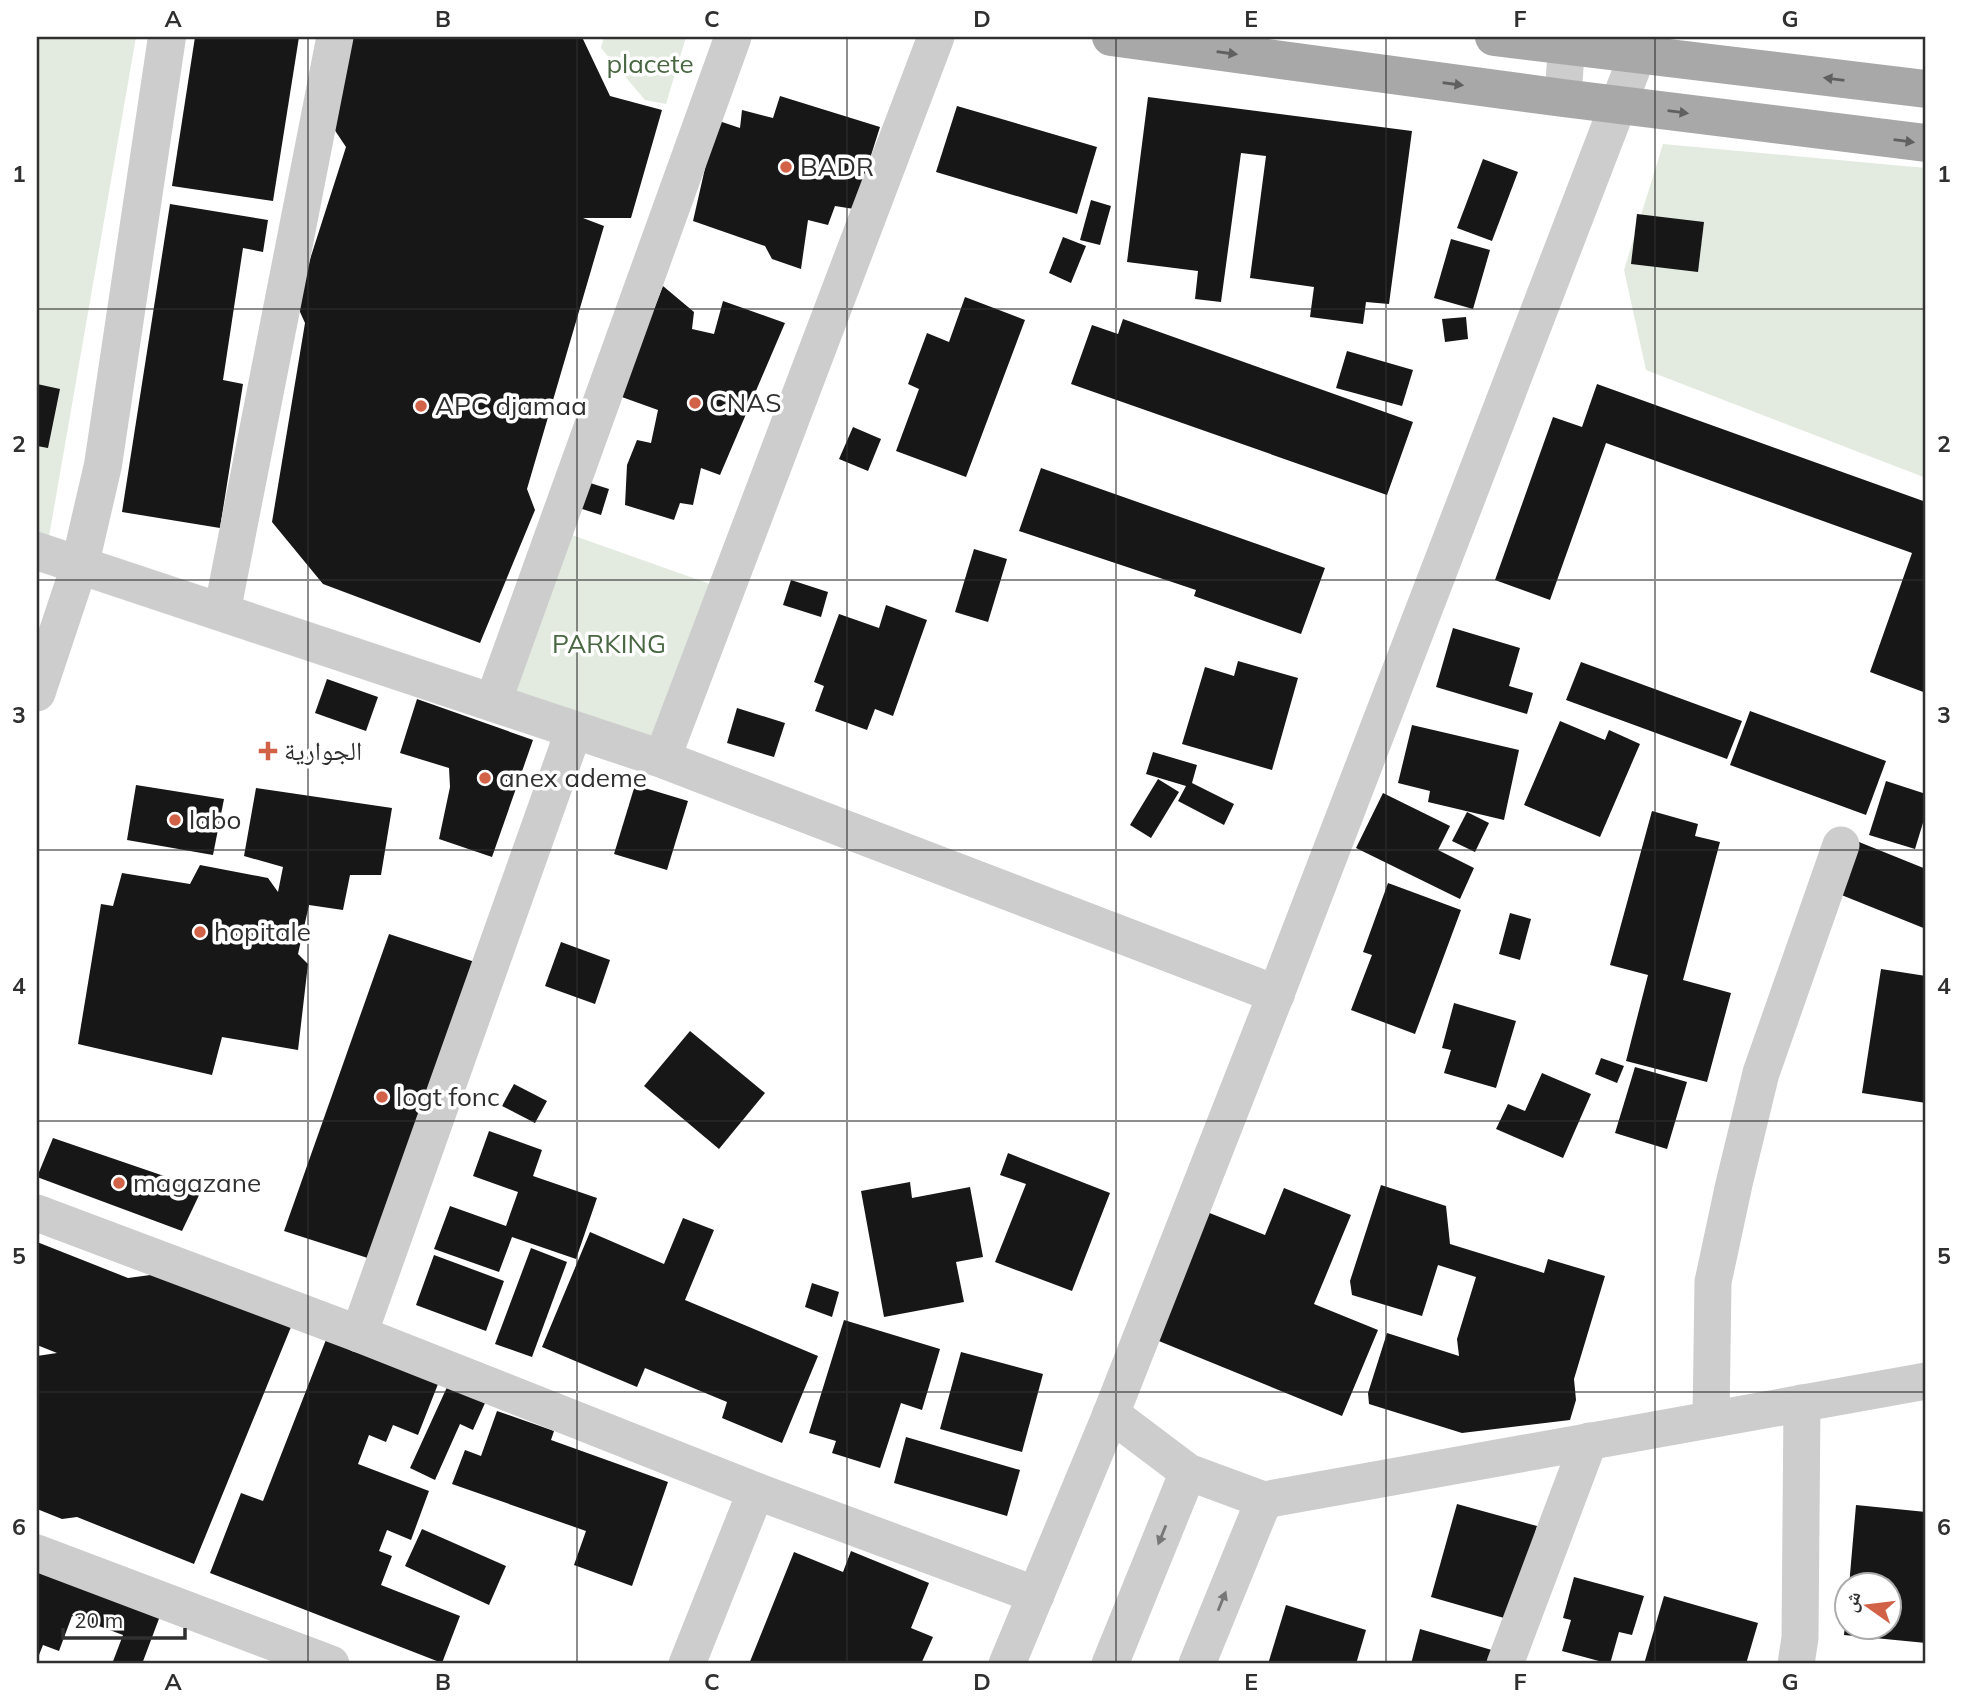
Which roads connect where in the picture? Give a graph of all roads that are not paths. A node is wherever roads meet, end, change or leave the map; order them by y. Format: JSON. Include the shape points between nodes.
{"nodes":[{"id":1,"x":167,"y":37,"type":"edge"},
{"id":2,"x":335,"y":37,"type":"edge"},
{"id":3,"x":733,"y":37,"type":"edge"},
{"id":4,"x":936,"y":37,"type":"edge"},
{"id":5,"x":1111,"y":37,"type":"edge"},
{"id":6,"x":1493,"y":37,"type":"edge"},
{"id":7,"x":1567,"y":42,"type":"edge"},
{"id":8,"x":1637,"y":56,"type":"junction"},
{"id":9,"x":1926,"y":89,"type":"edge"},
{"id":10,"x":1563,"y":99,"type":"junction"},
{"id":11,"x":1616,"y":105,"type":"junction"},
{"id":12,"x":1926,"y":143,"type":"edge"},
{"id":13,"x":37,"y":551,"type":"edge"},
{"id":14,"x":80,"y":564,"type":"junction"},
{"id":15,"x":222,"y":612,"type":"junction"},
{"id":16,"x":37,"y":693,"type":"edge"},
{"id":17,"x":493,"y":702,"type":"junction"},
{"id":18,"x":574,"y":730,"type":"junction"},
{"id":19,"x":662,"y":759,"type":"junction"},
{"id":20,"x":1841,"y":845,"type":"dead end"},
{"id":21,"x":1276,"y":994,"type":"junction"},
{"id":22,"x":37,"y":1213,"type":"edge"},
{"id":23,"x":359,"y":1334,"type":"junction"},
{"id":24,"x":1926,"y":1381,"type":"edge"},
{"id":25,"x":1802,"y":1403,"type":"junction"},
{"id":26,"x":1111,"y":1414,"type":"junction"},
{"id":27,"x":1711,"y":1419,"type":"junction"},
{"id":28,"x":1589,"y":1441,"type":"junction"},
{"id":29,"x":1188,"y":1472,"type":"junction"},
{"id":30,"x":755,"y":1491,"type":"junction"},
{"id":31,"x":1264,"y":1500,"type":"junction"},
{"id":32,"x":37,"y":1553,"type":"edge"},
{"id":33,"x":1036,"y":1595,"type":"junction"},
{"id":34,"x":331,"y":1664,"type":"edge"},
{"id":35,"x":687,"y":1664,"type":"edge"},
{"id":36,"x":1007,"y":1664,"type":"edge"},
{"id":37,"x":1110,"y":1664,"type":"edge"},
{"id":38,"x":1197,"y":1664,"type":"edge"},
{"id":39,"x":1505,"y":1664,"type":"edge"},
{"id":40,"x":1796,"y":1664,"type":"edge"}],
"edges":[{"from":1,"to":14,"type":"street","via":[[103,465]]},
{"from":2,"to":15,"type":"street"},
{"from":3,"to":17,"type":"street"},
{"from":4,"to":19,"type":"street"},
{"from":5,"to":10,"type":"main road","one_way":true},
{"from":6,"to":7,"type":"main road"},
{"from":7,"to":8,"type":"main road"},
{"from":7,"to":10,"type":"street"},
{"from":9,"to":8,"type":"main road","one_way":true},
{"from":8,"to":11,"type":"street"},
{"from":10,"to":11,"type":"main road"},
{"from":11,"to":12,"type":"main road","one_way":true},
{"from":11,"to":21,"type":"street"},
{"from":13,"to":14,"type":"street"},
{"from":14,"to":15,"type":"street"},
{"from":14,"to":16,"type":"street"},
{"from":15,"to":17,"type":"street"},
{"from":17,"to":18,"type":"street"},
{"from":18,"to":19,"type":"street"},
{"from":18,"to":23,"type":"street"},
{"from":19,"to":21,"type":"street"},
{"from":20,"to":27,"type":"street","via":[[1761,1073],[1734,1184],[1713,1282]]},
{"from":21,"to":26,"type":"street"},
{"from":22,"to":23,"type":"street"},
{"from":23,"to":30,"type":"street"},
{"from":24,"to":25,"type":"street"},
{"from":25,"to":27,"type":"street"},
{"from":25,"to":40,"type":"street"},
{"from":26,"to":29,"type":"street"},
{"from":26,"to":33,"type":"street"},
{"from":27,"to":28,"type":"street"},
{"from":28,"to":31,"type":"street"},
{"from":28,"to":39,"type":"street"},
{"from":29,"to":31,"type":"street"},
{"from":29,"to":37,"type":"street","one_way":true},
{"from":30,"to":33,"type":"street"},
{"from":30,"to":35,"type":"street"},
{"from":38,"to":31,"type":"street","one_way":true},
{"from":32,"to":34,"type":"street"},
{"from":33,"to":36,"type":"street"}]}
